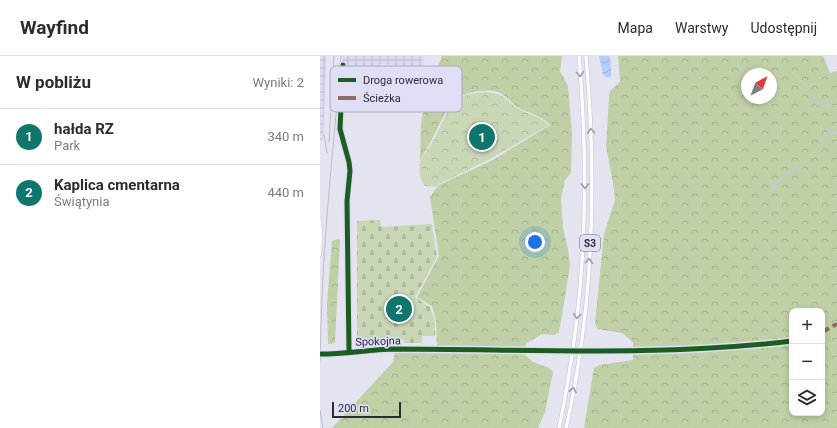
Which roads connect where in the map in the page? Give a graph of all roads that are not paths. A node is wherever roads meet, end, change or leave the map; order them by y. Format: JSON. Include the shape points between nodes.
{"nodes":[{"id":1,"x":579,"y":56,"type":"edge"},
{"id":2,"x":586,"y":56,"type":"edge"},
{"id":3,"x":341,"y":112,"type":"edge"},
{"id":4,"x":320,"y":219,"type":"edge"},
{"id":5,"x":320,"y":255,"type":"edge"},
{"id":6,"x":438,"y":350,"type":"dead end"},
{"id":7,"x":646,"y":350,"type":"dead end"},
{"id":8,"x":518,"y":351,"type":"dead end"},
{"id":9,"x":349,"y":352,"type":"junction"},
{"id":10,"x":320,"y":354,"type":"edge"},
{"id":11,"x":558,"y":428,"type":"edge"},
{"id":12,"x":566,"y":428,"type":"edge"}],
"edges":[{"from":1,"to":11,"type":"highway","number":"S3","one_way":true,"via":[[585,153],[585,224],[576,324]]},
{"from":12,"to":2,"type":"highway","number":"S3","one_way":true,"via":[[582,337],[592,224],[592,139]]},
{"from":3,"to":9,"type":"street","via":[[340,129],[350,170],[346,201]]},
{"from":4,"to":5,"type":"street"},
{"from":6,"to":9,"type":"street","name":"Spokojna"},
{"from":7,"to":8,"type":"street","bridge":true},
{"from":9,"to":10,"type":"street","name":"Spokojna"}]}
